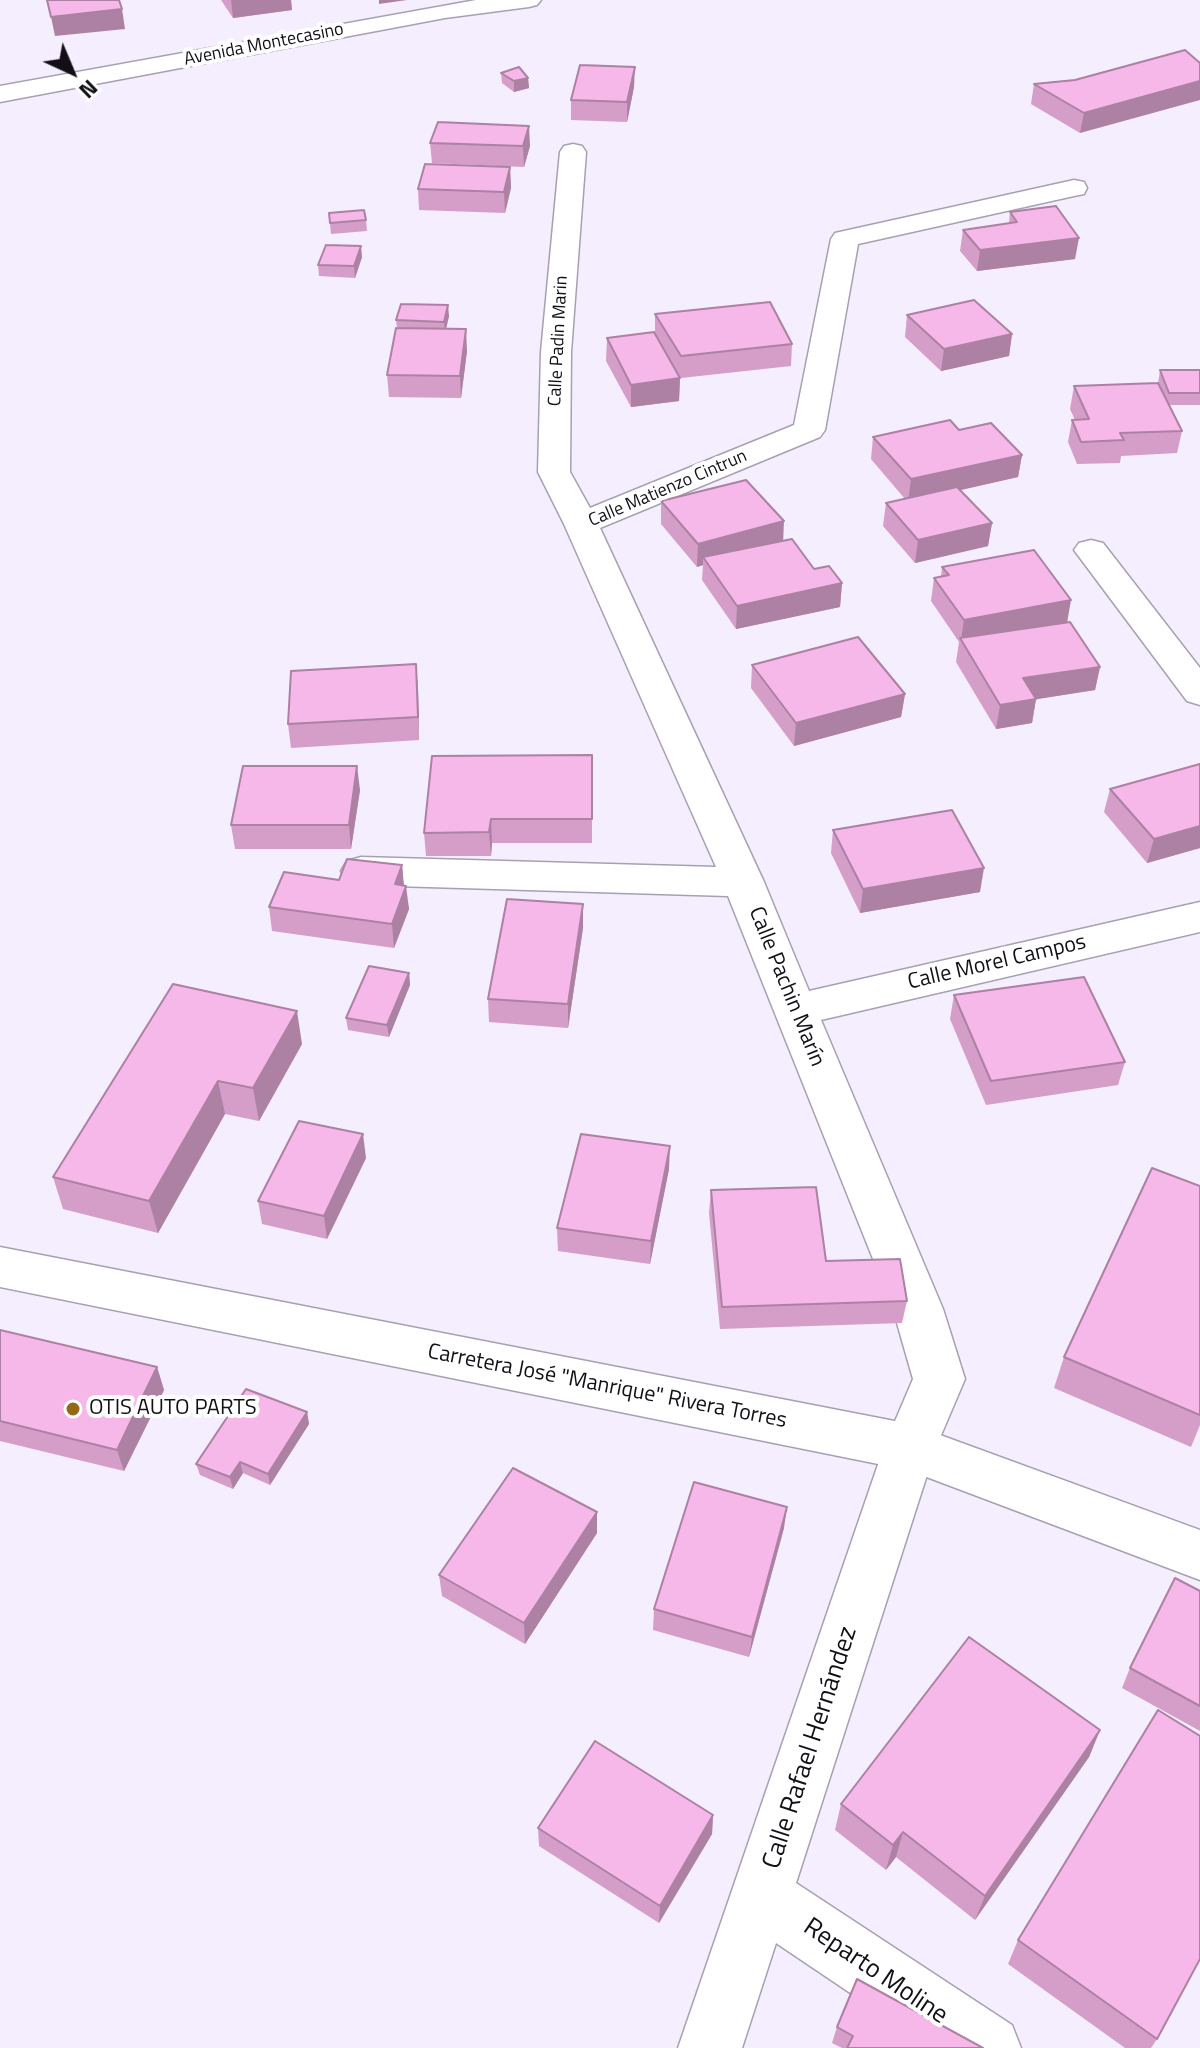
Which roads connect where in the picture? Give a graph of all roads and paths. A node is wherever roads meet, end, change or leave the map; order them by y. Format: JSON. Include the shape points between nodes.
{"nodes":[{"id":1,"x":529,"y":0,"type":"edge"},
{"id":2,"x":0,"y":94,"type":"edge"},
{"id":3,"x":573,"y":152,"type":"dead end"},
{"id":4,"x":1074,"y":188,"type":"dead end"},
{"id":5,"x":581,"y":524,"type":"junction"},
{"id":6,"x":1091,"y":550,"type":"dead end"},
{"id":7,"x":1200,"y":693,"type":"edge"},
{"id":8,"x":361,"y":871,"type":"edge"},
{"id":9,"x":743,"y":882,"type":"junction"},
{"id":10,"x":1200,"y":917,"type":"edge"},
{"id":11,"x":794,"y":1010,"type":"junction"},
{"id":12,"x":0,"y":1267,"type":"edge"},
{"id":13,"x":910,"y":1447,"type":"junction"},
{"id":14,"x":1200,"y":1555,"type":"edge"},
{"id":15,"x":762,"y":1897,"type":"junction"},
{"id":16,"x":710,"y":2048,"type":"edge"},
{"id":17,"x":989,"y":2048,"type":"edge"}],
"edges":[{"from":1,"to":2,"type":"street","name":"Avenida Montecasino"},
{"from":3,"to":5,"type":"street","name":"Calle Padin Marin","via":[[556,352],[554,472]]},
{"from":4,"to":5,"type":"street","name":"Calle Matienzo Cintrun","via":[[845,239],[809,430]]},
{"from":5,"to":9,"type":"street","name":"Calle Matienzo Cintrun"},
{"from":6,"to":7,"type":"street"},
{"from":8,"to":9,"type":"street","name":"Calle Pachin Marín"},
{"from":9,"to":11,"type":"street","name":"Calle Pachin Marín"},
{"from":10,"to":11,"type":"street","name":"Calle Morel Campos"},
{"from":11,"to":13,"type":"street","name":"Calle Pachin Marín","via":[[918,1309],[939,1379]]},
{"from":12,"to":13,"type":"street","name":"Carretera José \"Manrique\" Rivera Torres"},
{"from":13,"to":14,"type":"street","name":"Carretera José \"Manrique\" Rivera Torres"},
{"from":13,"to":15,"type":"street","name":"Calle Rafael Hernández"},
{"from":15,"to":16,"type":"street","name":"Calle Rafael Hernández"},
{"from":15,"to":17,"type":"street","name":"Reparto Moline"}]}
